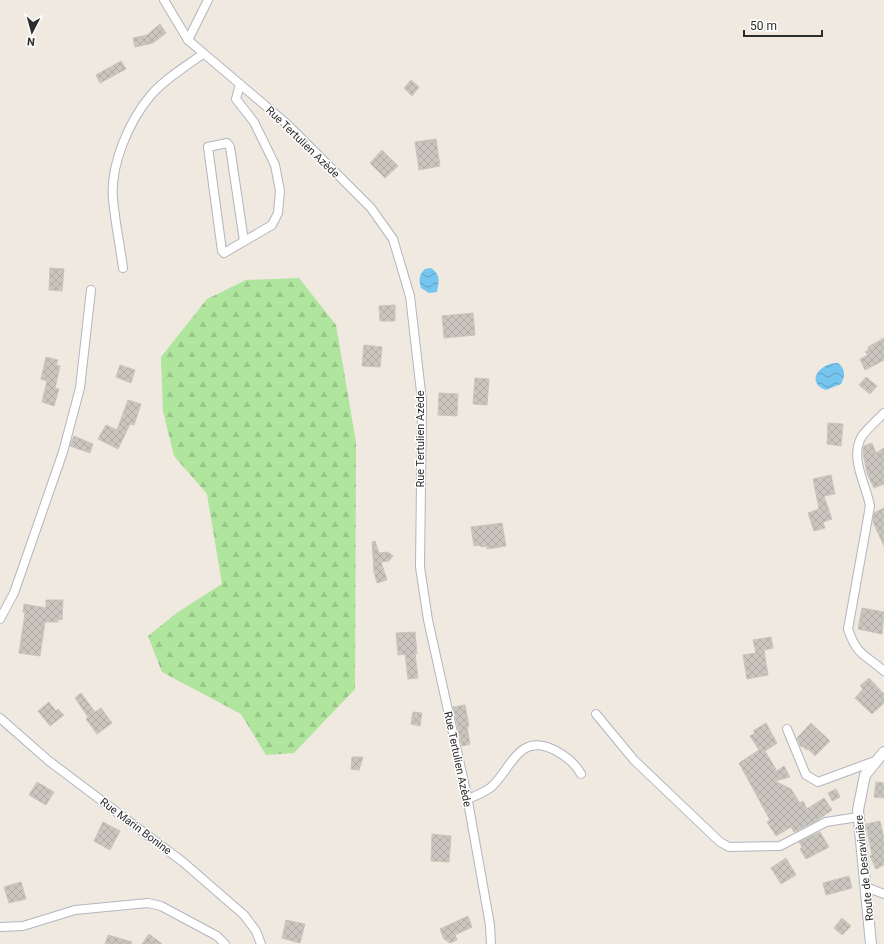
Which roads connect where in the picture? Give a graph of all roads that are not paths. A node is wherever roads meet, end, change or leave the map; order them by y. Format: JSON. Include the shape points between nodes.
{"nodes":[{"id":1,"x":164,"y":0,"type":"edge"},
{"id":2,"x":208,"y":0,"type":"edge"},
{"id":3,"x":188,"y":40,"type":"junction"},
{"id":4,"x":203,"y":54,"type":"junction"},
{"id":5,"x":240,"y":84,"type":"junction"},
{"id":6,"x":244,"y":241,"type":"junction"},
{"id":7,"x":123,"y":268,"type":"dead end"},
{"id":8,"x":91,"y":290,"type":"dead end"},
{"id":9,"x":884,"y":413,"type":"edge"},
{"id":10,"x":0,"y":619,"type":"edge"},
{"id":11,"x":884,"y":672,"type":"edge"},
{"id":12,"x":596,"y":714,"type":"dead end"},
{"id":13,"x":0,"y":718,"type":"edge"},
{"id":14,"x":787,"y":728,"type":"dead end"},
{"id":15,"x":884,"y":752,"type":"edge"},
{"id":16,"x":875,"y":761,"type":"junction"},
{"id":17,"x":580,"y":774,"type":"dead end"},
{"id":18,"x":468,"y":799,"type":"junction"},
{"id":19,"x":858,"y":817,"type":"junction"},
{"id":20,"x":866,"y":886,"type":"junction"},
{"id":21,"x":884,"y":894,"type":"edge"},
{"id":22,"x":0,"y":927,"type":"edge"},
{"id":23,"x":225,"y":944,"type":"edge"},
{"id":24,"x":260,"y":944,"type":"edge"},
{"id":25,"x":491,"y":944,"type":"edge"},
{"id":26,"x":871,"y":944,"type":"edge"}],
"edges":[{"from":1,"to":3,"type":"street","name":"Rue Tertulien Azède"},
{"from":2,"to":3,"type":"street"},
{"from":3,"to":4,"type":"street","name":"Rue Tertulien Azède"},
{"from":4,"to":5,"type":"street","name":"Rue Tertulien Azède"},
{"from":4,"to":7,"type":"street","via":[[174,74],[151,95],[124,141],[114,171],[113,198]]},
{"from":5,"to":6,"type":"street","via":[[236,100],[254,122],[275,165],[280,191],[278,213],[272,225]]},
{"from":5,"to":18,"type":"street","name":"Rue Tertulien Azède","via":[[287,124],[371,208],[393,240],[410,296],[422,401],[420,567],[428,620]]},
{"from":6,"to":6,"type":"street","via":[[230,146],[227,144],[208,147],[222,251],[227,253]]},
{"from":8,"to":10,"type":"street","via":[[80,388],[63,452],[14,593]]},
{"from":9,"to":11,"type":"street","via":[[858,444],[856,457],[870,506],[848,629],[859,652]]},
{"from":12,"to":19,"type":"street","via":[[634,760],[720,842],[729,847],[780,846],[822,824]]},
{"from":13,"to":24,"type":"street","name":"Rue Marin Bonine","via":[[49,761],[183,862],[244,915],[256,931]]},
{"from":14,"to":16,"type":"street","via":[[806,775],[811,780],[818,782]]},
{"from":15,"to":16,"type":"street","name":"Route de Desravinière"},
{"from":16,"to":19,"type":"street","name":"Route de Desravinière","via":[[865,775]]},
{"from":17,"to":18,"type":"street","via":[[571,761],[554,749],[528,746],[518,754],[490,788]]},
{"from":18,"to":25,"type":"street","name":"Rue Tertulien Azède"},
{"from":19,"to":20,"type":"street","name":"Route de Desravinière"},
{"from":20,"to":21,"type":"street"},
{"from":20,"to":26,"type":"street","name":"Route de Desravinière"},
{"from":22,"to":23,"type":"street","via":[[23,926],[74,910],[148,903],[161,906],[210,932]]}]}
